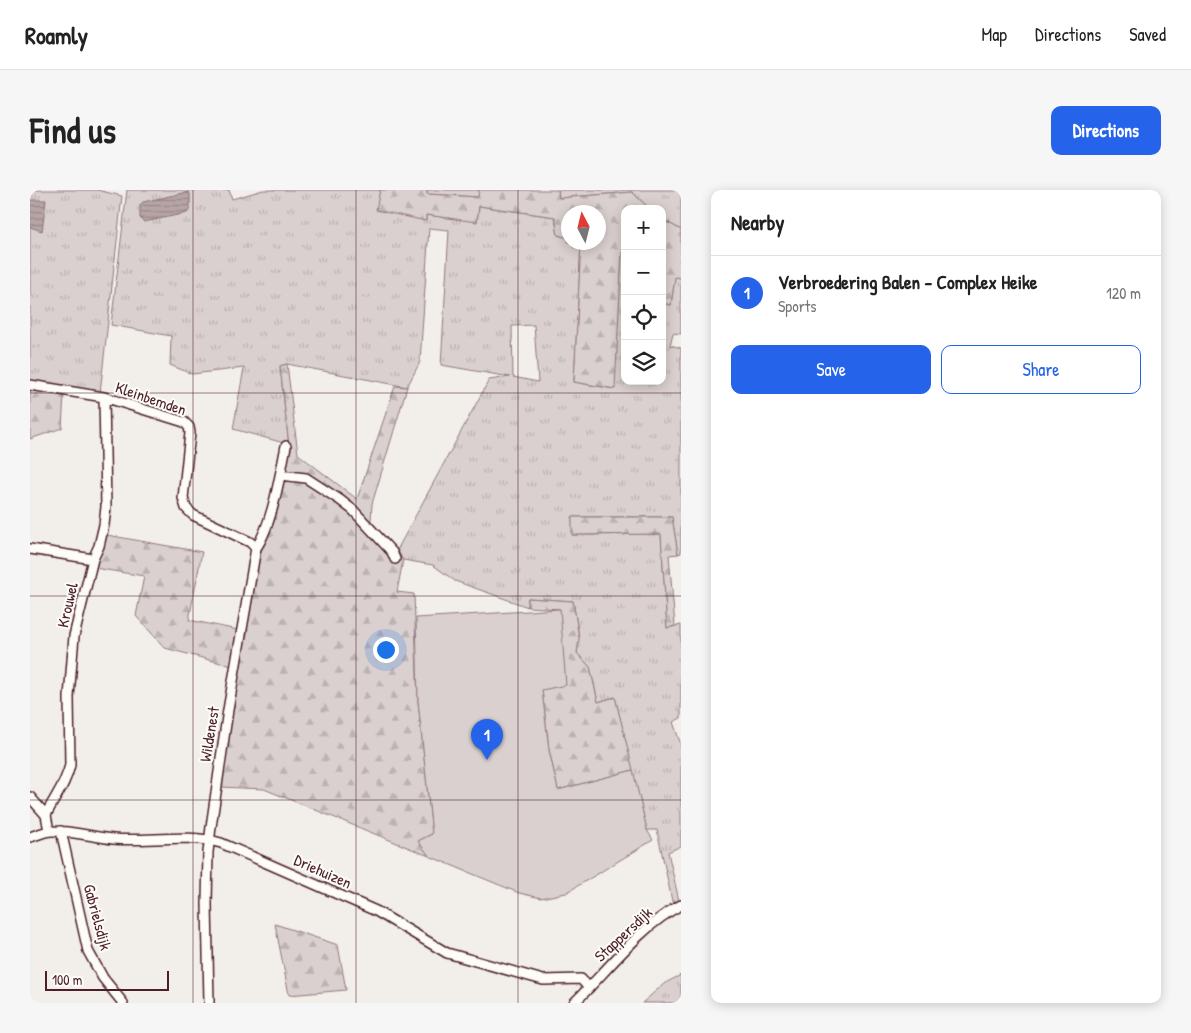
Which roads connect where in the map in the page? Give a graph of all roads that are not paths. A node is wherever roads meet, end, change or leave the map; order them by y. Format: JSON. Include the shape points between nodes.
{"nodes":[{"id":1,"x":30,"y":384,"type":"edge"},
{"id":2,"x":104,"y":397,"type":"junction"},
{"id":3,"x":286,"y":446,"type":"dead end"},
{"id":4,"x":280,"y":475,"type":"junction"},
{"id":5,"x":30,"y":548,"type":"edge"},
{"id":6,"x":256,"y":548,"type":"junction"},
{"id":7,"x":93,"y":559,"type":"junction"},
{"id":8,"x":395,"y":559,"type":"dead end"},
{"id":9,"x":30,"y":797,"type":"edge"},
{"id":10,"x":46,"y":816,"type":"junction"},
{"id":11,"x":49,"y":831,"type":"junction"},
{"id":12,"x":61,"y":831,"type":"junction"},
{"id":13,"x":30,"y":837,"type":"edge"},
{"id":14,"x":210,"y":840,"type":"junction"},
{"id":15,"x":681,"y":905,"type":"edge"},
{"id":16,"x":589,"y":988,"type":"junction"},
{"id":17,"x":123,"y":1003,"type":"edge"},
{"id":18,"x":209,"y":1003,"type":"edge"},
{"id":19,"x":574,"y":1003,"type":"edge"}],
"edges":[{"from":1,"to":2,"type":"street","name":"Kleinbemden"},
{"from":2,"to":6,"type":"street","name":"Kleinbemden","via":[[184,422],[190,432],[183,498],[186,508],[193,515],[250,542]]},
{"from":2,"to":7,"type":"street","name":"Krouwel","via":[[106,516]]},
{"from":3,"to":4,"type":"street","name":"Wildenest"},
{"from":4,"to":6,"type":"street","name":"Wildenest","via":[[269,517]]},
{"from":4,"to":8,"type":"street","via":[[306,478],[340,500],[353,510]]},
{"from":5,"to":7,"type":"street"},
{"from":6,"to":14,"type":"street","name":"Wildenest"},
{"from":7,"to":10,"type":"street","name":"Krouwel","via":[[74,636],[69,697],[70,765],[66,780]]},
{"from":9,"to":10,"type":"street"},
{"from":10,"to":11,"type":"street"},
{"from":11,"to":12,"type":"street","name":"Driehuizen"},
{"from":11,"to":13,"type":"street","name":"Driehuizen"},
{"from":12,"to":14,"type":"street","name":"Driehuizen","via":[[115,839]]},
{"from":12,"to":17,"type":"street","name":"Gabrielsdijk","via":[[88,951],[103,978]]},
{"from":14,"to":16,"type":"street","name":"Driehuizen","via":[[376,911],[446,953],[542,980],[581,979]]},
{"from":14,"to":18,"type":"street","name":"Wildenest","via":[[207,904]]},
{"from":15,"to":16,"type":"street","name":"Stappersdijk","via":[[649,926]]},
{"from":16,"to":19,"type":"street","name":"Stappersdijk"}]}
